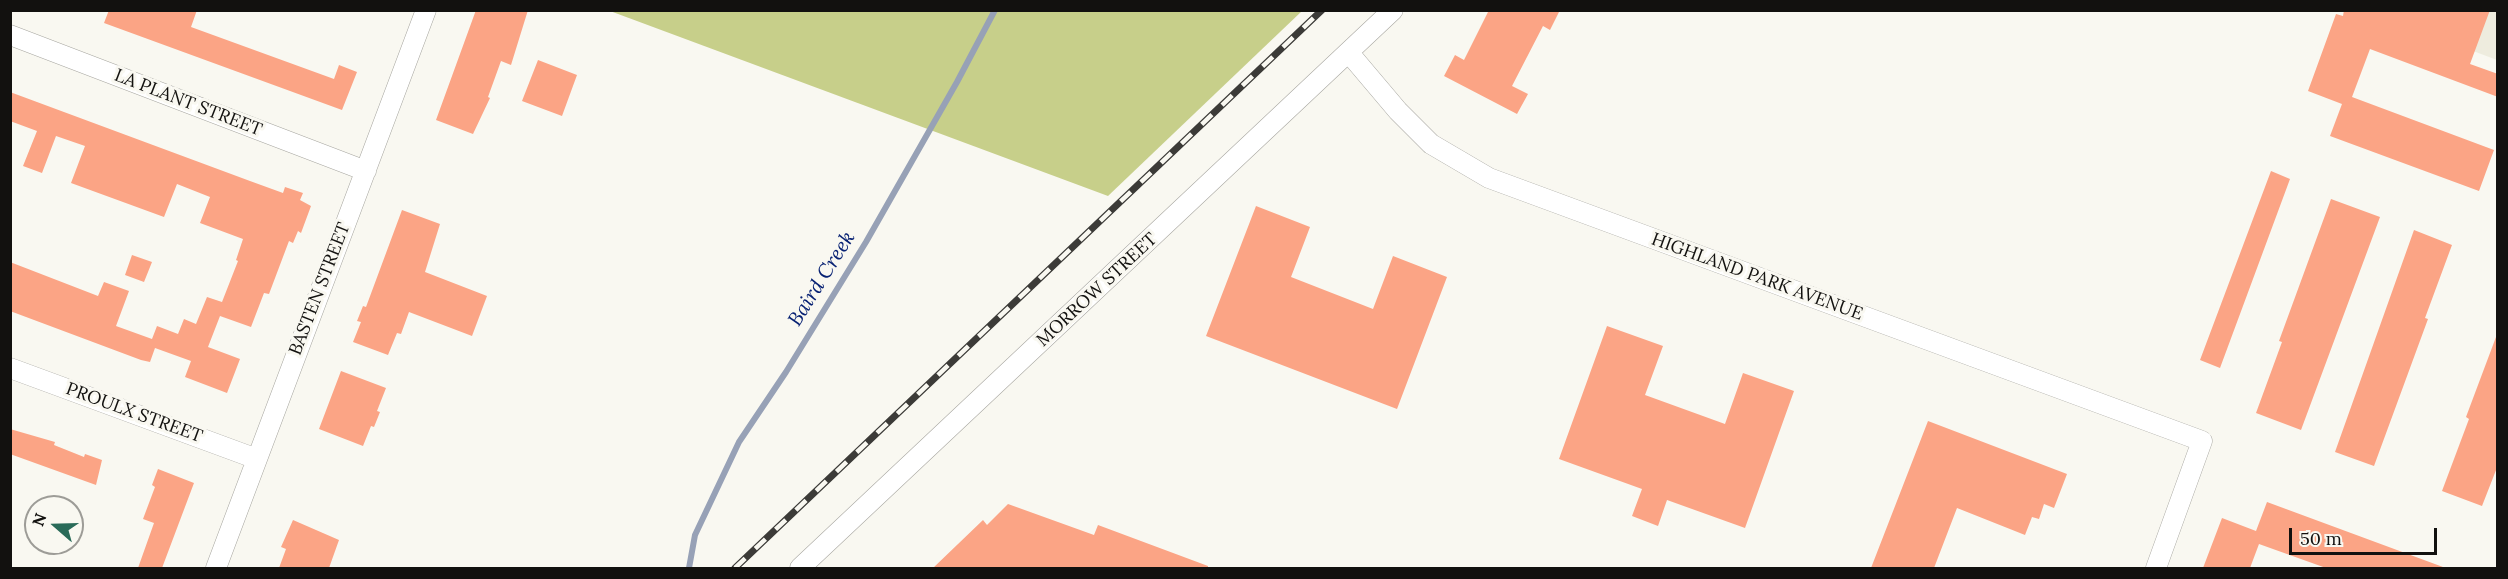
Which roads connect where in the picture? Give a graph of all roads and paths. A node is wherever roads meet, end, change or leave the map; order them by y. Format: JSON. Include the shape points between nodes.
{"nodes":[{"id":1,"x":426,"y":10,"type":"edge"},
{"id":2,"x":1392,"y":10,"type":"edge"},
{"id":3,"x":10,"y":35,"type":"edge"},
{"id":4,"x":1349,"y":53,"type":"junction"},
{"id":5,"x":366,"y":171,"type":"junction"},
{"id":6,"x":10,"y":368,"type":"edge"},
{"id":7,"x":257,"y":459,"type":"junction"},
{"id":8,"x":216,"y":568,"type":"edge"},
{"id":9,"x":800,"y":568,"type":"edge"},
{"id":10,"x":2156,"y":568,"type":"edge"}],
"edges":[{"from":1,"to":5,"type":"street","name":"BASTEN STREET"},
{"from":2,"to":4,"type":"street","name":"MORROW STREET"},
{"from":3,"to":5,"type":"street","name":"LA PLANT STREET"},
{"from":4,"to":9,"type":"street","name":"MORROW STREET"},
{"from":4,"to":10,"type":"street","name":"HIGHLAND PARK AVENUE","via":[[1431,144],[1490,178],[2202,441]]},
{"from":5,"to":7,"type":"street","name":"BASTEN STREET"},
{"from":6,"to":7,"type":"street","name":"PROULX STREET"},
{"from":7,"to":8,"type":"street","name":"BASTEN STREET"}]}
